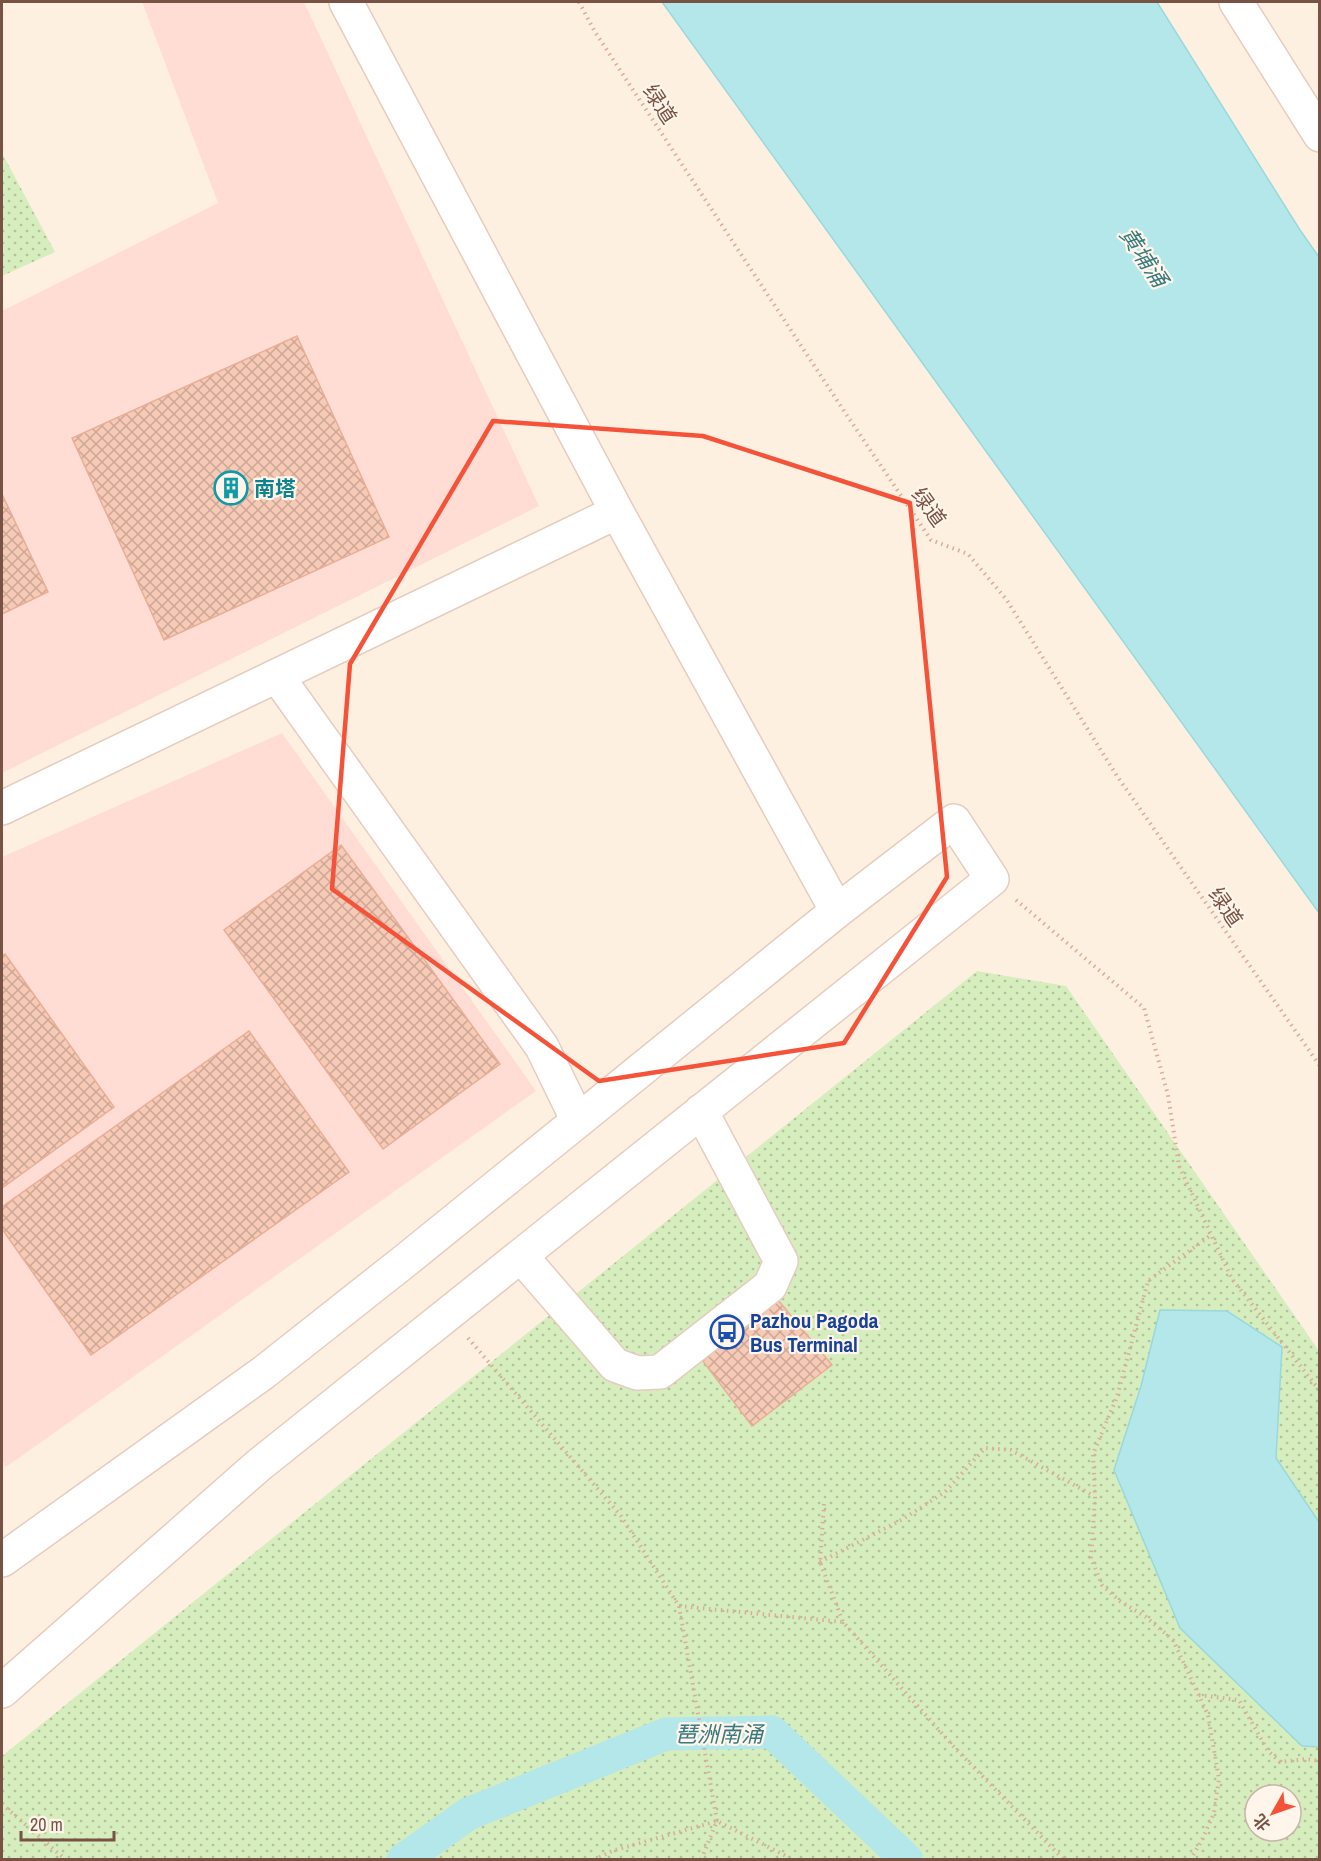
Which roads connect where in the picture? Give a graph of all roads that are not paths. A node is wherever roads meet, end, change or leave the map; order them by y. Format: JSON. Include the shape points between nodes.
{"nodes":[{"id":1,"x":346,"y":2,"type":"edge"},
{"id":2,"x":1236,"y":2,"type":"edge"},
{"id":3,"x":1320,"y":135,"type":"edge"},
{"id":4,"x":616,"y":512,"type":"junction"},
{"id":5,"x":277,"y":676,"type":"junction"},
{"id":6,"x":2,"y":808,"type":"edge"},
{"id":7,"x":837,"y":911,"type":"junction"},
{"id":8,"x":701,"y":1111,"type":"junction"},
{"id":9,"x":578,"y":1121,"type":"junction"},
{"id":10,"x":521,"y":1256,"type":"junction"},
{"id":11,"x":6,"y":1548,"type":"edge"},
{"id":12,"x":2,"y":1690,"type":"edge"}],
"edges":[{"from":1,"to":4,"type":"street"},
{"from":2,"to":3,"type":"street"},
{"from":4,"to":5,"type":"street"},
{"from":4,"to":7,"type":"street"},
{"from":5,"to":6,"type":"street"},
{"from":5,"to":9,"type":"street","via":[[542,1047]]},
{"from":7,"to":8,"type":"street","via":[[954,821],[992,879]]},
{"from":7,"to":9,"type":"street"},
{"from":8,"to":10,"type":"street"},
{"from":8,"to":10,"type":"street","via":[[781,1261],[770,1286],[660,1372],[637,1373],[615,1365]]},
{"from":9,"to":11,"type":"street","via":[[263,1373]]},
{"from":10,"to":12,"type":"street","via":[[259,1465]]}]}
